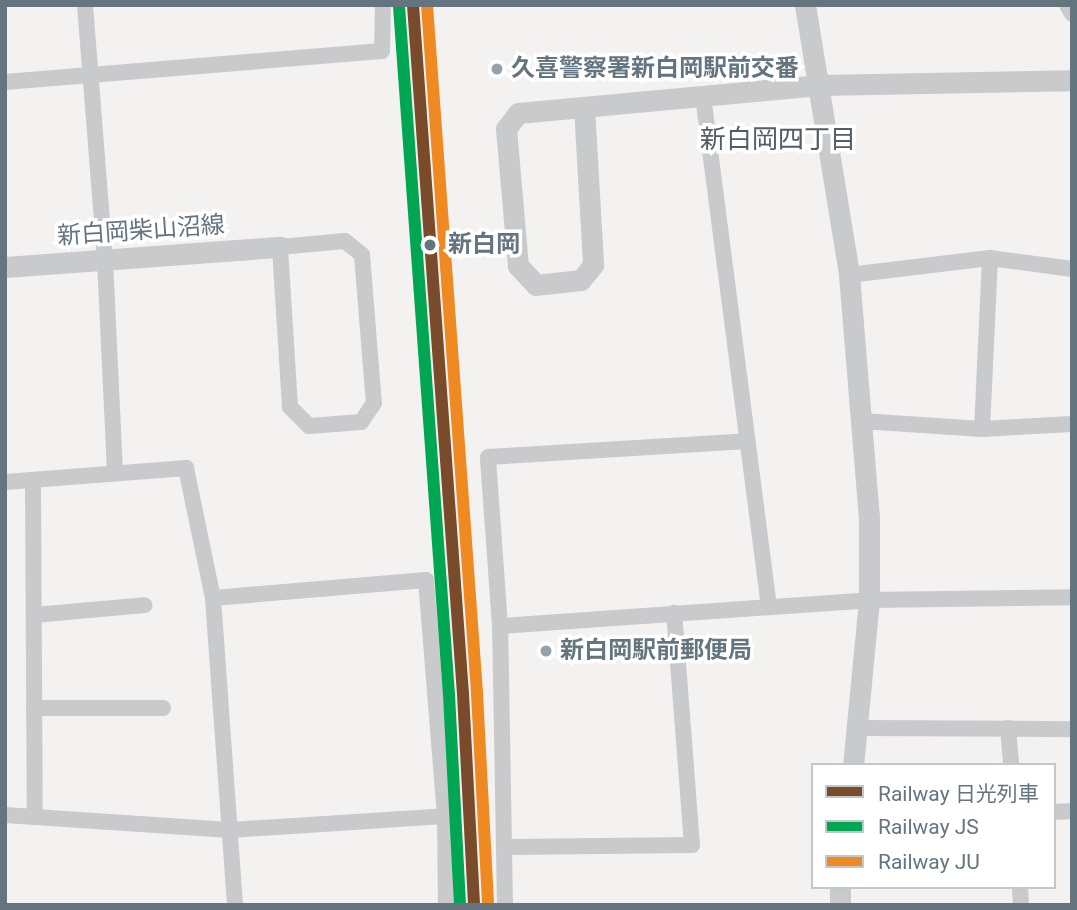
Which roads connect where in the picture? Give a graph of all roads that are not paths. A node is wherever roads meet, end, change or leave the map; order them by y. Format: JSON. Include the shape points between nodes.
{"nodes":[{"id":1,"x":85,"y":5,"type":"edge"},
{"id":2,"x":383,"y":5,"type":"edge"},
{"id":3,"x":805,"y":5,"type":"edge"},
{"id":4,"x":1068,"y":5,"type":"edge"},
{"id":5,"x":1072,"y":13,"type":"edge"},
{"id":6,"x":90,"y":76,"type":"junction"},
{"id":7,"x":1072,"y":80,"type":"edge"},
{"id":8,"x":5,"y":82,"type":"edge"},
{"id":9,"x":820,"y":85,"type":"junction"},
{"id":10,"x":703,"y":96,"type":"junction"},
{"id":11,"x":584,"y":107,"type":"junction"},
{"id":12,"x":280,"y":247,"type":"junction"},
{"id":13,"x":990,"y":258,"type":"junction"},
{"id":14,"x":105,"y":260,"type":"junction"},
{"id":15,"x":5,"y":267,"type":"edge"},
{"id":16,"x":1072,"y":269,"type":"edge"},
{"id":17,"x":849,"y":275,"type":"junction"},
{"id":18,"x":861,"y":421,"type":"junction"},
{"id":19,"x":1072,"y":424,"type":"edge"},
{"id":20,"x":982,"y":429,"type":"junction"},
{"id":21,"x":748,"y":441,"type":"junction"},
{"id":22,"x":115,"y":472,"type":"junction"},
{"id":23,"x":33,"y":480,"type":"junction"},
{"id":24,"x":5,"y":482,"type":"edge"},
{"id":25,"x":1072,"y":597,"type":"edge"},
{"id":26,"x":213,"y":598,"type":"junction"},
{"id":27,"x":869,"y":600,"type":"junction"},
{"id":28,"x":145,"y":605,"type":"dead end"},
{"id":29,"x":769,"y":607,"type":"junction"},
{"id":30,"x":674,"y":613,"type":"junction"},
{"id":31,"x":34,"y":615,"type":"junction"},
{"id":32,"x":500,"y":626,"type":"junction"},
{"id":33,"x":34,"y":708,"type":"junction"},
{"id":34,"x":163,"y":708,"type":"dead end"},
{"id":35,"x":857,"y":728,"type":"junction"},
{"id":36,"x":1009,"y":728,"type":"junction"},
{"id":37,"x":1072,"y":729,"type":"edge"},
{"id":38,"x":853,"y":763,"type":"edge"},
{"id":39,"x":1011,"y":763,"type":"edge"},
{"id":40,"x":5,"y":815,"type":"edge"},
{"id":41,"x":445,"y":816,"type":"junction"},
{"id":42,"x":35,"y":817,"type":"junction"},
{"id":43,"x":230,"y":830,"type":"junction"},
{"id":44,"x":505,"y":847,"type":"junction"},
{"id":45,"x":235,"y":905,"type":"edge"},
{"id":46,"x":446,"y":905,"type":"edge"},
{"id":47,"x":505,"y":905,"type":"edge"}],
"edges":[{"from":1,"to":6,"type":"street"},
{"from":2,"to":6,"type":"street","via":[[382,51]]},
{"from":3,"to":9,"type":"street"},
{"from":4,"to":5,"type":"street"},
{"from":6,"to":8,"type":"street"},
{"from":6,"to":14,"type":"street"},
{"from":7,"to":9,"type":"street"},
{"from":9,"to":10,"type":"street"},
{"from":9,"to":17,"type":"street"},
{"from":10,"to":11,"type":"street"},
{"from":10,"to":21,"type":"street"},
{"from":11,"to":11,"type":"street","via":[[518,113],[506,129],[517,266],[536,285],[581,281],[593,265]]},
{"from":12,"to":12,"type":"street","via":[[345,241],[362,256],[374,403],[361,422],[309,426],[290,407]]},
{"from":12,"to":14,"type":"street","name":"新白岡柴山沼線"},
{"from":13,"to":16,"type":"street"},
{"from":13,"to":17,"type":"street"},
{"from":13,"to":20,"type":"street"},
{"from":14,"to":15,"type":"street","name":"新白岡柴山沼線"},
{"from":14,"to":22,"type":"street"},
{"from":17,"to":18,"type":"street"},
{"from":18,"to":20,"type":"street"},
{"from":18,"to":27,"type":"street","via":[[869,516]]},
{"from":19,"to":20,"type":"street"},
{"from":21,"to":29,"type":"street"},
{"from":21,"to":32,"type":"street","via":[[488,457]]},
{"from":22,"to":23,"type":"street"},
{"from":22,"to":26,"type":"street","via":[[186,468]]},
{"from":23,"to":24,"type":"street"},
{"from":23,"to":31,"type":"street"},
{"from":25,"to":27,"type":"street"},
{"from":26,"to":41,"type":"street","via":[[426,580]]},
{"from":26,"to":43,"type":"street"},
{"from":27,"to":29,"type":"street"},
{"from":27,"to":35,"type":"street"},
{"from":28,"to":31,"type":"street"},
{"from":29,"to":30,"type":"street"},
{"from":30,"to":32,"type":"street"},
{"from":30,"to":44,"type":"street","via":[[692,845]]},
{"from":31,"to":33,"type":"street"},
{"from":32,"to":44,"type":"street"},
{"from":33,"to":34,"type":"street"},
{"from":33,"to":42,"type":"street"},
{"from":35,"to":36,"type":"street"},
{"from":35,"to":38,"type":"street"},
{"from":36,"to":37,"type":"street"},
{"from":36,"to":39,"type":"street"},
{"from":40,"to":42,"type":"street"},
{"from":41,"to":43,"type":"street"},
{"from":41,"to":46,"type":"street"},
{"from":42,"to":43,"type":"street"},
{"from":43,"to":45,"type":"street"},
{"from":44,"to":47,"type":"street"}]}
